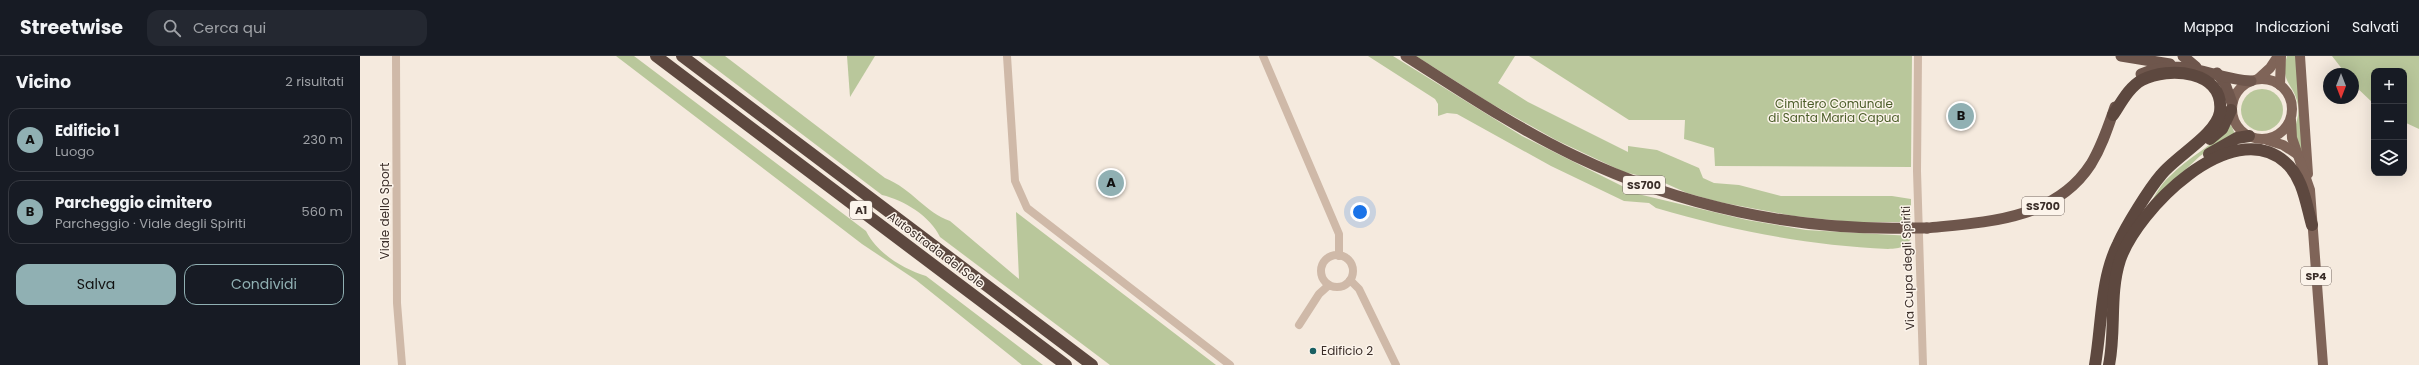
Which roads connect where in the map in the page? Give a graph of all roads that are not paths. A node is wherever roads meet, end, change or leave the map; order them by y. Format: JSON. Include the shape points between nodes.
{"nodes":[{"id":1,"x":396,"y":56,"type":"edge"},
{"id":2,"x":656,"y":56,"type":"edge"},
{"id":3,"x":682,"y":56,"type":"edge"},
{"id":4,"x":1007,"y":56,"type":"edge"},
{"id":5,"x":1263,"y":56,"type":"edge"},
{"id":6,"x":1406,"y":56,"type":"edge"},
{"id":7,"x":1918,"y":56,"type":"edge"},
{"id":8,"x":2121,"y":56,"type":"edge"},
{"id":9,"x":2278,"y":56,"type":"edge"},
{"id":10,"x":2281,"y":56,"type":"edge"},
{"id":11,"x":2300,"y":56,"type":"edge"},
{"id":12,"x":2184,"y":61,"type":"edge"},
{"id":13,"x":2217,"y":73,"type":"junction"},
{"id":14,"x":2255,"y":80,"type":"junction"},
{"id":15,"x":2280,"y":85,"type":"junction"},
{"id":16,"x":2232,"y":107,"type":"junction"},
{"id":17,"x":2113,"y":114,"type":"junction"},
{"id":18,"x":2291,"y":120,"type":"junction"},
{"id":19,"x":2249,"y":136,"type":"junction"},
{"id":20,"x":2265,"y":140,"type":"junction"},
{"id":21,"x":2182,"y":154,"type":"junction"},
{"id":22,"x":2297,"y":154,"type":"junction"},
{"id":23,"x":2191,"y":173,"type":"junction"},
{"id":24,"x":2309,"y":186,"type":"junction"},
{"id":25,"x":2312,"y":225,"type":"junction"},
{"id":26,"x":1339,"y":256,"type":"junction"},
{"id":27,"x":1350,"y":280,"type":"junction"},
{"id":28,"x":1329,"y":285,"type":"junction"},
{"id":29,"x":1298,"y":325,"type":"dead end"},
{"id":30,"x":402,"y":365,"type":"edge"},
{"id":31,"x":1066,"y":365,"type":"edge"},
{"id":32,"x":1092,"y":365,"type":"edge"},
{"id":33,"x":1230,"y":365,"type":"edge"},
{"id":34,"x":1396,"y":365,"type":"edge"},
{"id":35,"x":1923,"y":365,"type":"edge"},
{"id":36,"x":2095,"y":365,"type":"edge"},
{"id":37,"x":2109,"y":365,"type":"edge"},
{"id":38,"x":2323,"y":365,"type":"edge"}],
"edges":[{"from":1,"to":30,"type":"street","name":"Viale dello Sport","via":[[397,303]]},
{"from":2,"to":31,"type":"highway","name":"Autostrada del Sole","number":"A1"},
{"from":3,"to":32,"type":"highway","name":"Autostrada del Sole","number":"A1"},
{"from":4,"to":33,"type":"street","via":[[1015,181],[1028,208]]},
{"from":5,"to":26,"type":"street","via":[[1339,234]]},
{"from":6,"to":17,"type":"highway","number":"SS700","bridge":true,"via":[[1462,92],[1574,156],[1656,189],[1700,203],[1790,221],[1836,226],[1927,228],[2014,217],[2044,206],[2066,192],[2082,176],[2099,150]]},
{"from":7,"to":35,"type":"street","name":"Via Cupa degli Spiriti","via":[[1917,171]]},
{"from":8,"to":12,"type":"highway"},
{"from":9,"to":14,"type":"main road","via":[[2270,68]]},
{"from":10,"to":15,"type":"main road"},
{"from":11,"to":24,"type":"main road","number":"SP4"},
{"from":12,"to":13,"type":"highway","number":"SS700"},
{"from":12,"to":17,"type":"highway","number":"SS700","via":[[2155,69],[2133,80],[2123,90]]},
{"from":13,"to":14,"type":"highway","number":"SS700","via":[[2238,80]]},
{"from":13,"to":16,"type":"highway","via":[[2225,84]]},
{"from":14,"to":15,"type":"main road","via":[[2273,81]]},
{"from":14,"to":16,"type":"main road","via":[[2239,89]]},
{"from":15,"to":18,"type":"main road","via":[[2290,96]]},
{"from":16,"to":19,"type":"main road","via":[[2236,125]]},
{"from":16,"to":21,"type":"highway","via":[[2222,129]]},
{"from":17,"to":21,"type":"highway","via":[[2132,89],[2152,76],[2178,73],[2203,78],[2218,94],[2220,111],[2217,122]]},
{"from":18,"to":20,"type":"main road","via":[[2281,133]]},
{"from":18,"to":22,"type":"main road","number":"SP4","via":[[2292,138]]},
{"from":19,"to":20,"type":"main road"},
{"from":19,"to":23,"type":"highway","via":[[2237,138],[2219,147],[2202,159]]},
{"from":20,"to":22,"type":"main road","via":[[2283,144]]},
{"from":21,"to":36,"type":"highway","via":[[2161,175],[2118,243],[2106,285]]},
{"from":22,"to":24,"type":"main road","number":"SP4"},
{"from":23,"to":25,"type":"highway","via":[[2224,153],[2236,150],[2254,149],[2272,154],[2285,162],[2298,177]]},
{"from":23,"to":37,"type":"highway","via":[[2145,217],[2121,259],[2114,286]]},
{"from":24,"to":25,"type":"main road","number":"SP4"},
{"from":25,"to":38,"type":"main road","number":"SP4"},
{"from":26,"to":27,"type":"street","via":[[1351,265]]},
{"from":26,"to":28,"type":"street","via":[[1329,258],[1322,266],[1322,277]]},
{"from":27,"to":28,"type":"street","via":[[1343,286]]},
{"from":27,"to":34,"type":"street","via":[[1359,289]]},
{"from":28,"to":29,"type":"street","via":[[1319,294]]}]}
